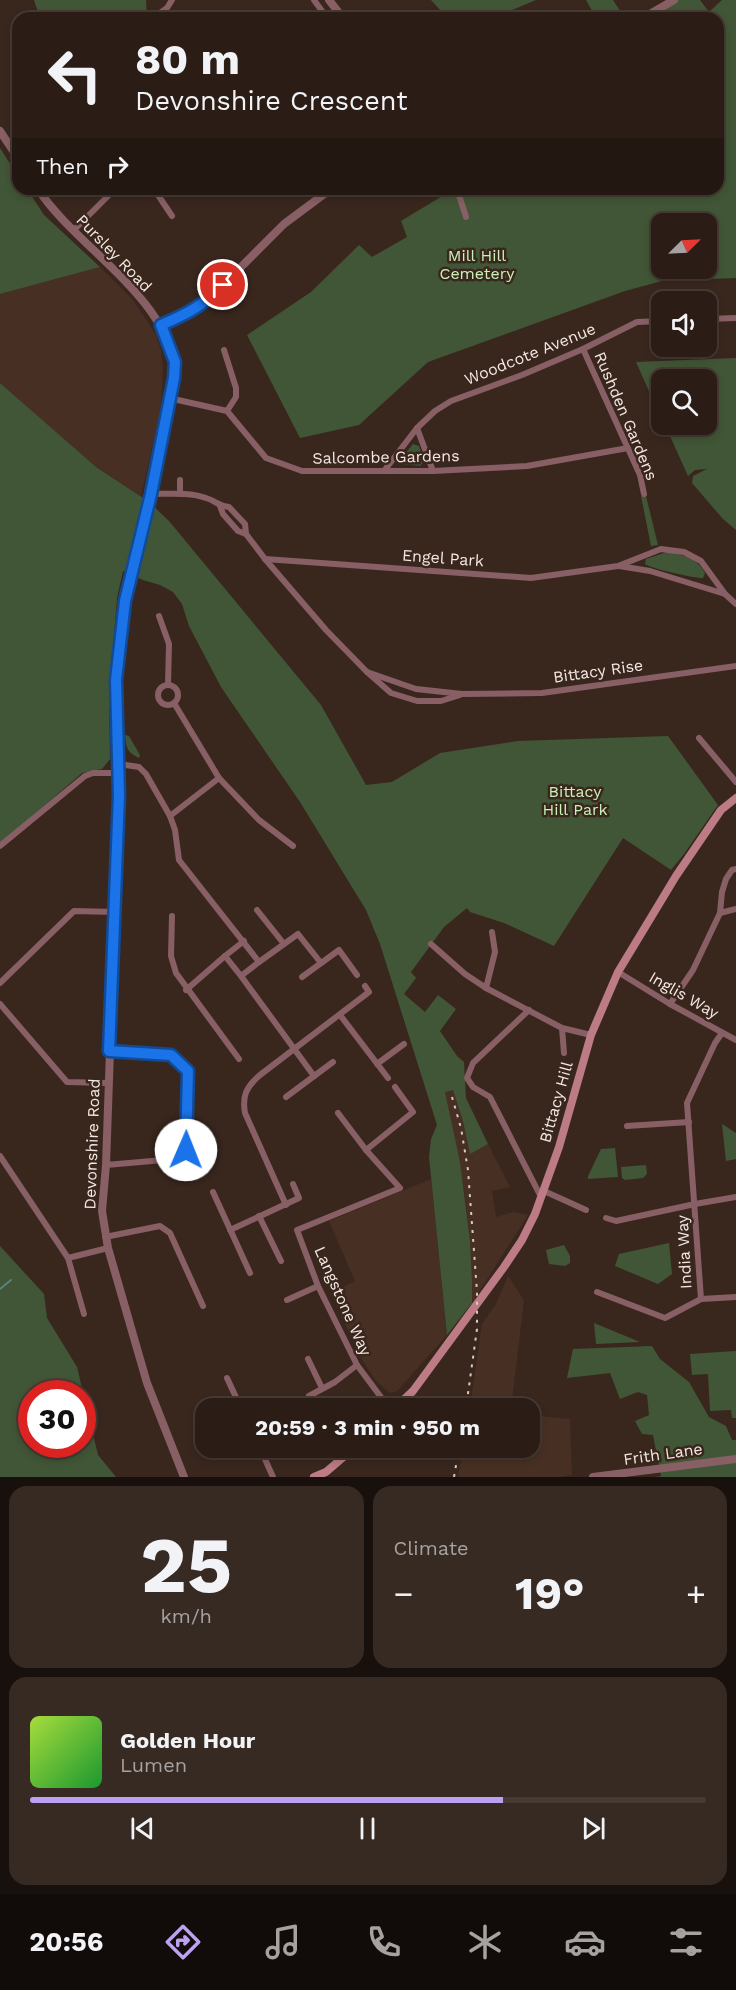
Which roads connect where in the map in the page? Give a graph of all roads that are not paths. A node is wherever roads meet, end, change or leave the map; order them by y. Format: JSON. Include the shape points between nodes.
{"nodes":[{"id":1,"x":172,"y":0,"type":"edge"},
{"id":2,"x":329,"y":0,"type":"edge"},
{"id":3,"x":674,"y":0,"type":"edge"},
{"id":4,"x":161,"y":12,"type":"edge"},
{"id":5,"x":338,"y":12,"type":"edge"},
{"id":6,"x":653,"y":12,"type":"edge"},
{"id":7,"x":0,"y":131,"type":"edge"},
{"id":8,"x":12,"y":149,"type":"edge"},
{"id":9,"x":43,"y":195,"type":"edge"},
{"id":10,"x":109,"y":195,"type":"edge"},
{"id":11,"x":158,"y":195,"type":"edge"},
{"id":12,"x":322,"y":195,"type":"edge"},
{"id":13,"x":459,"y":195,"type":"edge"},
{"id":14,"x":172,"y":216,"type":"dead end"},
{"id":15,"x":466,"y":217,"type":"dead end"},
{"id":16,"x":73,"y":231,"type":"junction"},
{"id":17,"x":736,"y":318,"type":"edge"},
{"id":18,"x":717,"y":319,"type":"edge"},
{"id":19,"x":651,"y":321,"type":"edge"},
{"id":20,"x":161,"y":325,"type":"junction"},
{"id":21,"x":583,"y":349,"type":"junction"},
{"id":22,"x":224,"y":350,"type":"dead end"},
{"id":23,"x":170,"y":398,"type":"junction"},
{"id":24,"x":227,"y":411,"type":"junction"},
{"id":25,"x":417,"y":429,"type":"junction"},
{"id":26,"x":628,"y":448,"type":"junction"},
{"id":27,"x":384,"y":471,"type":"junction"},
{"id":28,"x":433,"y":471,"type":"junction"},
{"id":29,"x":180,"y":480,"type":"dead end"},
{"id":30,"x":151,"y":494,"type":"junction"},
{"id":31,"x":180,"y":494,"type":"junction"},
{"id":32,"x":644,"y":494,"type":"dead end"},
{"id":33,"x":220,"y":506,"type":"junction"},
{"id":34,"x":145,"y":514,"type":"joint"},
{"id":35,"x":246,"y":534,"type":"junction"},
{"id":36,"x":265,"y":559,"type":"junction"},
{"id":37,"x":618,"y":566,"type":"junction"},
{"id":38,"x":725,"y":594,"type":"junction"},
{"id":39,"x":736,"y":604,"type":"edge"},
{"id":40,"x":159,"y":616,"type":"dead end"},
{"id":41,"x":736,"y":666,"type":"edge"},
{"id":42,"x":367,"y":672,"type":"junction"},
{"id":43,"x":168,"y":685,"type":"junction"},
{"id":44,"x":462,"y":694,"type":"junction"},
{"id":45,"x":174,"y":703,"type":"junction"},
{"id":46,"x":699,"y":738,"type":"dead end"},
{"id":47,"x":118,"y":769,"type":"junction"},
{"id":48,"x":219,"y":778,"type":"junction"},
{"id":49,"x":736,"y":782,"type":"edge"},
{"id":50,"x":736,"y":798,"type":"edge"},
{"id":51,"x":170,"y":816,"type":"junction"},
{"id":52,"x":0,"y":846,"type":"edge"},
{"id":53,"x":293,"y":846,"type":"dead end"},
{"id":54,"x":736,"y":869,"type":"edge"},
{"id":55,"x":736,"y":909,"type":"edge"},
{"id":56,"x":257,"y":910,"type":"dead end"},
{"id":57,"x":115,"y":912,"type":"junction"},
{"id":58,"x":720,"y":913,"type":"junction"},
{"id":59,"x":172,"y":916,"type":"dead end"},
{"id":60,"x":492,"y":932,"type":"dead end"},
{"id":61,"x":244,"y":941,"type":"junction"},
{"id":62,"x":284,"y":944,"type":"junction"},
{"id":63,"x":430,"y":944,"type":"dead end"},
{"id":64,"x":225,"y":956,"type":"junction"},
{"id":65,"x":259,"y":962,"type":"junction"},
{"id":66,"x":321,"y":963,"type":"junction"},
{"id":67,"x":618,"y":972,"type":"junction"},
{"id":68,"x":357,"y":975,"type":"dead end"},
{"id":69,"x":241,"y":976,"type":"junction"},
{"id":70,"x":302,"y":977,"type":"dead end"},
{"id":71,"x":0,"y":983,"type":"edge"},
{"id":72,"x":365,"y":986,"type":"dead end"},
{"id":73,"x":486,"y":988,"type":"junction"},
{"id":74,"x":186,"y":990,"type":"junction"},
{"id":75,"x":0,"y":1004,"type":"edge"},
{"id":76,"x":670,"y":1004,"type":"junction"},
{"id":77,"x":529,"y":1010,"type":"junction"},
{"id":78,"x":340,"y":1015,"type":"junction"},
{"id":79,"x":562,"y":1028,"type":"junction"},
{"id":80,"x":722,"y":1033,"type":"junction"},
{"id":81,"x":591,"y":1035,"type":"junction"},
{"id":82,"x":736,"y":1040,"type":"edge"},
{"id":83,"x":404,"y":1044,"type":"dead end"},
{"id":84,"x":295,"y":1049,"type":"junction"},
{"id":85,"x":109,"y":1051,"type":"junction"},
{"id":86,"x":564,"y":1053,"type":"dead end"},
{"id":87,"x":239,"y":1059,"type":"dead end"},
{"id":88,"x":333,"y":1062,"type":"dead end"},
{"id":89,"x":377,"y":1064,"type":"junction"},
{"id":90,"x":314,"y":1076,"type":"junction"},
{"id":91,"x":388,"y":1078,"type":"dead end"},
{"id":92,"x":108,"y":1083,"type":"junction"},
{"id":93,"x":395,"y":1087,"type":"dead end"},
{"id":94,"x":286,"y":1097,"type":"dead end"},
{"id":95,"x":338,"y":1113,"type":"dead end"},
{"id":96,"x":689,"y":1122,"type":"junction"},
{"id":97,"x":627,"y":1126,"type":"dead end"},
{"id":98,"x":366,"y":1150,"type":"junction"},
{"id":99,"x":0,"y":1156,"type":"edge"},
{"id":100,"x":106,"y":1165,"type":"junction"},
{"id":101,"x":293,"y":1184,"type":"dead end"},
{"id":102,"x":213,"y":1192,"type":"dead end"},
{"id":103,"x":542,"y":1194,"type":"junction"},
{"id":104,"x":736,"y":1197,"type":"edge"},
{"id":105,"x":695,"y":1204,"type":"junction"},
{"id":106,"x":286,"y":1205,"type":"junction"},
{"id":107,"x":586,"y":1210,"type":"dead end"},
{"id":108,"x":259,"y":1216,"type":"junction"},
{"id":109,"x":606,"y":1218,"type":"dead end"},
{"id":110,"x":230,"y":1230,"type":"junction"},
{"id":111,"x":105,"y":1237,"type":"junction"},
{"id":112,"x":108,"y":1248,"type":"junction"},
{"id":113,"x":68,"y":1258,"type":"junction"},
{"id":114,"x":281,"y":1261,"type":"dead end"},
{"id":115,"x":250,"y":1273,"type":"dead end"},
{"id":116,"x":318,"y":1286,"type":"junction"},
{"id":117,"x":597,"y":1292,"type":"dead end"},
{"id":118,"x":736,"y":1297,"type":"edge"},
{"id":119,"x":701,"y":1299,"type":"junction"},
{"id":120,"x":287,"y":1300,"type":"dead end"},
{"id":121,"x":203,"y":1306,"type":"dead end"},
{"id":122,"x":84,"y":1314,"type":"dead end"},
{"id":123,"x":308,"y":1359,"type":"dead end"},
{"id":124,"x":357,"y":1365,"type":"junction"},
{"id":125,"x":227,"y":1378,"type":"dead end"},
{"id":126,"x":322,"y":1388,"type":"junction"},
{"id":127,"x":309,"y":1396,"type":"dead end"},
{"id":128,"x":236,"y":1398,"type":"edge"},
{"id":129,"x":382,"y":1398,"type":"edge"},
{"id":130,"x":406,"y":1398,"type":"edge"},
{"id":131,"x":264,"y":1458,"type":"edge"},
{"id":132,"x":341,"y":1458,"type":"edge"},
{"id":133,"x":736,"y":1459,"type":"edge"},
{"id":134,"x":327,"y":1475,"type":"edge"},
{"id":135,"x":184,"y":1477,"type":"edge"},
{"id":136,"x":273,"y":1477,"type":"edge"},
{"id":137,"x":314,"y":1477,"type":"edge"},
{"id":138,"x":593,"y":1477,"type":"edge"}],
"edges":[{"from":1,"to":4,"type":"street"},
{"from":2,"to":5,"type":"street"},
{"from":3,"to":6,"type":"street"},
{"from":7,"to":8,"type":"street"},
{"from":9,"to":16,"type":"street","name":"Pursley Road"},
{"from":10,"to":16,"type":"street"},
{"from":11,"to":14,"type":"street"},
{"from":12,"to":20,"type":"street","via":[[284,224],[205,303]]},
{"from":13,"to":15,"type":"street"},
{"from":16,"to":20,"type":"street","name":"Pursley Road","via":[[127,282]]},
{"from":17,"to":18,"type":"street"},
{"from":19,"to":21,"type":"street","name":"Woodcote Avenue","via":[[637,322]]},
{"from":20,"to":23,"type":"street","name":"Pursley Road","via":[[175,362]]},
{"from":21,"to":25,"type":"street","name":"Woodcote Avenue","via":[[451,401]]},
{"from":21,"to":26,"type":"street","name":"Rushden Gardens"},
{"from":22,"to":24,"type":"street","via":[[236,388],[236,397]]},
{"from":23,"to":24,"type":"street"},
{"from":23,"to":30,"type":"street","name":"Pursley Road"},
{"from":24,"to":27,"type":"street","name":"Salcombe Gardens","via":[[266,458],[302,471]]},
{"from":25,"to":27,"type":"street","name":"Woodcote Avenue"},
{"from":25,"to":28,"type":"street"},
{"from":26,"to":28,"type":"street","name":"Salcombe Gardens","via":[[527,466]]},
{"from":26,"to":32,"type":"street","name":"Rushden Gardens"},
{"from":27,"to":28,"type":"street","name":"Salcombe Gardens"},
{"from":29,"to":31,"type":"street"},
{"from":30,"to":31,"type":"street","name":"Bittacy Rise"},
{"from":30,"to":34,"type":"street","name":"Pursley Road"},
{"from":31,"to":33,"type":"street","name":"Bittacy Rise","via":[[206,498]]},
{"from":33,"to":35,"type":"street","name":"Bittacy Rise","via":[[238,531]]},
{"from":33,"to":35,"type":"street","name":"Bittacy Rise","via":[[233,509],[245,524]]},
{"from":34,"to":47,"type":"street","name":"Devonshire Road","via":[[125,601],[116,680]]},
{"from":35,"to":36,"type":"street","name":"Bittacy Rise"},
{"from":36,"to":37,"type":"street","name":"Engel Park","via":[[531,578]]},
{"from":36,"to":42,"type":"street","name":"Bittacy Rise"},
{"from":37,"to":38,"type":"street","name":"Engel Park","via":[[650,571]]},
{"from":37,"to":38,"type":"street","name":"Engel Park","via":[[661,549],[684,552],[701,561]]},
{"from":38,"to":39,"type":"street","name":"Engel Park"},
{"from":40,"to":43,"type":"street","via":[[169,644]]},
{"from":41,"to":44,"type":"street","name":"Bittacy Rise","via":[[542,693]]},
{"from":42,"to":44,"type":"street","name":"Bittacy Rise","via":[[416,689]]},
{"from":42,"to":44,"type":"street","name":"Bittacy Rise","via":[[391,693],[417,701],[441,701]]},
{"from":43,"to":45,"type":"street","via":[[177,692]]},
{"from":43,"to":45,"type":"street","via":[[160,688],[158,698],[165,704]]},
{"from":45,"to":48,"type":"street"},
{"from":46,"to":49,"type":"street"},
{"from":47,"to":51,"type":"street","via":[[129,764],[142,769]]},
{"from":47,"to":52,"type":"street","via":[[85,776]]},
{"from":47,"to":57,"type":"street","name":"Devonshire Road"},
{"from":48,"to":51,"type":"street"},
{"from":48,"to":53,"type":"street","via":[[260,820]]},
{"from":50,"to":67,"type":"main road","name":"Bittacy Hill","via":[[721,810],[675,876]]},
{"from":51,"to":61,"type":"street","via":[[179,860]]},
{"from":54,"to":58,"type":"street","via":[[726,879]]},
{"from":55,"to":58,"type":"street"},
{"from":56,"to":62,"type":"street"},
{"from":57,"to":71,"type":"street","via":[[74,911]]},
{"from":57,"to":85,"type":"street","name":"Devonshire Road"},
{"from":58,"to":76,"type":"street","via":[[693,970]]},
{"from":59,"to":74,"type":"street","via":[[171,956]]},
{"from":60,"to":73,"type":"street","via":[[495,952]]},
{"from":61,"to":64,"type":"street"},
{"from":61,"to":65,"type":"street"},
{"from":62,"to":65,"type":"street"},
{"from":62,"to":66,"type":"street","via":[[298,934]]},
{"from":63,"to":73,"type":"street"},
{"from":64,"to":69,"type":"street"},
{"from":64,"to":74,"type":"street"},
{"from":65,"to":69,"type":"street"},
{"from":66,"to":68,"type":"street","via":[[339,950]]},
{"from":66,"to":70,"type":"street"},
{"from":67,"to":76,"type":"street","name":"Inglis Way"},
{"from":67,"to":81,"type":"main road","name":"Bittacy Hill"},
{"from":69,"to":84,"type":"street"},
{"from":72,"to":78,"type":"street","via":[[369,992]]},
{"from":73,"to":77,"type":"street"},
{"from":74,"to":87,"type":"street"},
{"from":75,"to":92,"type":"street","via":[[67,1082]]},
{"from":76,"to":80,"type":"street","name":"Inglis Way"},
{"from":77,"to":79,"type":"street"},
{"from":77,"to":103,"type":"street","via":[[473,1063],[467,1078],[473,1087],[490,1097]]},
{"from":78,"to":84,"type":"street"},
{"from":78,"to":89,"type":"street"},
{"from":79,"to":81,"type":"street"},
{"from":79,"to":86,"type":"street"},
{"from":80,"to":82,"type":"street","name":"Inglis Way"},
{"from":80,"to":96,"type":"street","name":"India Way","via":[[687,1103]]},
{"from":81,"to":103,"type":"main road","name":"Bittacy Hill"},
{"from":83,"to":89,"type":"street"},
{"from":84,"to":90,"type":"street"},
{"from":84,"to":106,"type":"street","via":[[251,1082],[243,1102],[244,1113]]},
{"from":85,"to":92,"type":"street","name":"Devonshire Road"},
{"from":85,"to":100,"type":"street","via":[[171,1055],[188,1071],[186,1150],[175,1160]]},
{"from":88,"to":90,"type":"street"},
{"from":89,"to":91,"type":"street"},
{"from":90,"to":94,"type":"street"},
{"from":92,"to":100,"type":"street","name":"Devonshire Road"},
{"from":93,"to":98,"type":"street","via":[[413,1112]]},
{"from":95,"to":98,"type":"street"},
{"from":96,"to":97,"type":"street"},
{"from":96,"to":105,"type":"street","name":"India Way"},
{"from":98,"to":116,"type":"street","name":"Langstone Way","via":[[400,1188],[297,1230]]},
{"from":99,"to":113,"type":"street"},
{"from":100,"to":111,"type":"street","name":"Devonshire Road","via":[[102,1210]]},
{"from":101,"to":106,"type":"street","via":[[299,1198]]},
{"from":102,"to":110,"type":"street"},
{"from":103,"to":107,"type":"street"},
{"from":103,"to":130,"type":"main road","name":"Bittacy Hill","via":[[504,1267]]},
{"from":104,"to":105,"type":"street"},
{"from":105,"to":109,"type":"street","via":[[616,1221]]},
{"from":105,"to":119,"type":"street","name":"India Way"},
{"from":106,"to":108,"type":"street"},
{"from":108,"to":110,"type":"street"},
{"from":108,"to":114,"type":"street"},
{"from":110,"to":115,"type":"street"},
{"from":111,"to":112,"type":"street","name":"Devonshire Road"},
{"from":111,"to":121,"type":"street","via":[[160,1226],[165,1229]]},
{"from":112,"to":113,"type":"street"},
{"from":112,"to":135,"type":"street","name":"Devonshire Road","via":[[147,1383]]},
{"from":113,"to":122,"type":"street"},
{"from":116,"to":120,"type":"street"},
{"from":116,"to":124,"type":"street","name":"Langstone Way"},
{"from":117,"to":119,"type":"street","via":[[665,1318]]},
{"from":118,"to":119,"type":"street"},
{"from":123,"to":126,"type":"street"},
{"from":124,"to":126,"type":"street"},
{"from":124,"to":129,"type":"street","name":"Langstone Way"},
{"from":125,"to":128,"type":"street"},
{"from":126,"to":127,"type":"street"},
{"from":131,"to":136,"type":"street"},
{"from":132,"to":134,"type":"main road"},
{"from":133,"to":138,"type":"street","name":"Frith Lane"},
{"from":134,"to":137,"type":"main road"}]}
